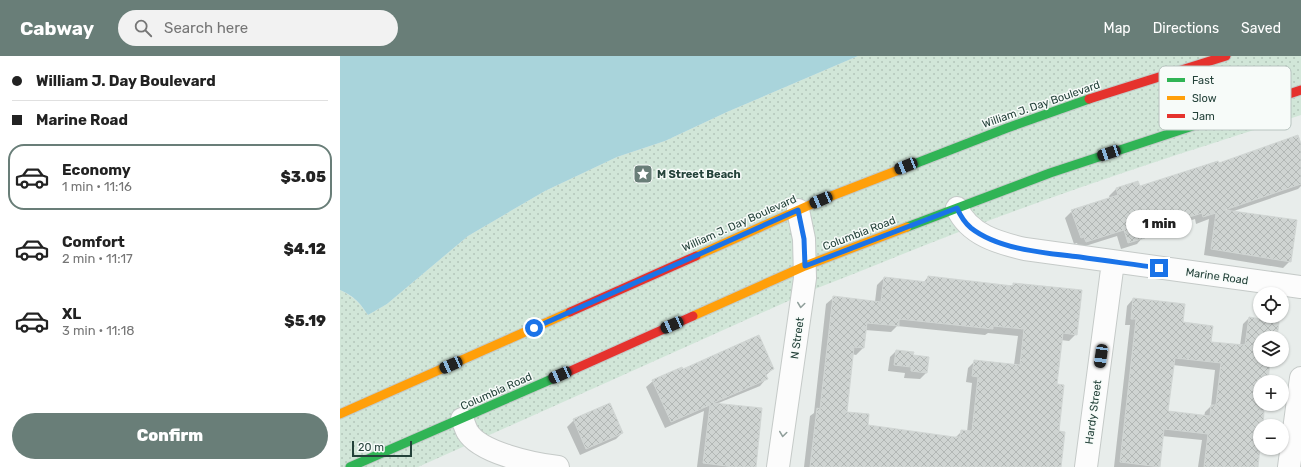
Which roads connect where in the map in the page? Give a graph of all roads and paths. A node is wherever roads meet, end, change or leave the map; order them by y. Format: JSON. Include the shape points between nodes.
{"nodes":[{"id":1,"x":1226,"y":56,"type":"edge"},
{"id":2,"x":1194,"y":66,"type":"edge"},
{"id":3,"x":1159,"y":77,"type":"edge"},
{"id":4,"x":1301,"y":90,"type":"edge"},
{"id":5,"x":1291,"y":93,"type":"edge"},
{"id":6,"x":1180,"y":130,"type":"edge"},
{"id":7,"x":957,"y":208,"type":"junction"},
{"id":8,"x":798,"y":210,"type":"junction"},
{"id":9,"x":1113,"y":262,"type":"junction"},
{"id":10,"x":805,"y":266,"type":"junction"},
{"id":11,"x":1301,"y":287,"type":"edge"},
{"id":12,"x":1301,"y":378,"type":"edge"},
{"id":13,"x":340,"y":414,"type":"edge"},
{"id":14,"x":462,"y":419,"type":"junction"},
{"id":15,"x":1297,"y":442,"type":"edge"},
{"id":16,"x":350,"y":467,"type":"edge"},
{"id":17,"x":558,"y":467,"type":"edge"},
{"id":18,"x":778,"y":467,"type":"edge"},
{"id":19,"x":1086,"y":467,"type":"edge"},
{"id":20,"x":1289,"y":467,"type":"edge"}],
"edges":[{"from":1,"to":2,"type":"main road","name":"William J. Day Boulevard"},
{"from":3,"to":8,"type":"main road","name":"William J. Day Boulevard","via":[[1007,128]]},
{"from":4,"to":5,"type":"main road","name":"Columbia Road"},
{"from":6,"to":7,"type":"main road","name":"Columbia Road","via":[[1050,173]]},
{"from":7,"to":9,"type":"street","name":"Marine Road","via":[[971,228],[992,239],[1043,252]]},
{"from":7,"to":10,"type":"main road","name":"Columbia Road"},
{"from":8,"to":10,"type":"street","name":"N Street","via":[[804,239]]},
{"from":8,"to":13,"type":"main road","name":"William J. Day Boulevard"},
{"from":9,"to":11,"type":"street","name":"Marine Road"},
{"from":9,"to":19,"type":"street","name":"Hardy Street"},
{"from":10,"to":14,"type":"main road","name":"Columbia Road"},
{"from":10,"to":18,"type":"street","name":"N Street","one_way":true,"via":[[804,290]]},
{"from":12,"to":15,"type":"street"},
{"from":14,"to":16,"type":"main road","name":"Columbia Road"},
{"from":14,"to":17,"type":"street","via":[[472,437],[491,449],[521,460]]},
{"from":15,"to":20,"type":"street"}]}
